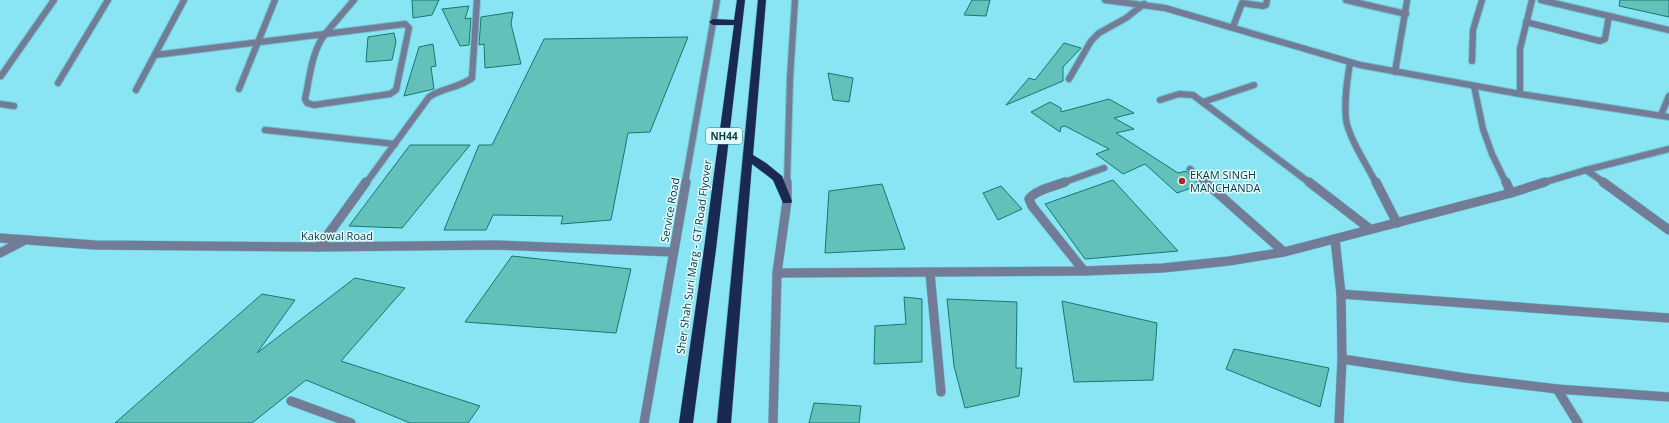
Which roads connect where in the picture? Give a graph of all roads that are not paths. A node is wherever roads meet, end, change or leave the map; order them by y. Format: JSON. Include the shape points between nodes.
{"nodes":[{"id":1,"x":54,"y":0,"type":"edge"},
{"id":2,"x":108,"y":0,"type":"edge"},
{"id":3,"x":184,"y":0,"type":"edge"},
{"id":4,"x":274,"y":0,"type":"edge"},
{"id":5,"x":354,"y":0,"type":"edge"},
{"id":6,"x":477,"y":0,"type":"edge"},
{"id":7,"x":717,"y":0,"type":"edge"},
{"id":8,"x":741,"y":0,"type":"edge"},
{"id":9,"x":762,"y":0,"type":"edge"},
{"id":10,"x":795,"y":0,"type":"edge"},
{"id":11,"x":1105,"y":0,"type":"edge"},
{"id":12,"x":1267,"y":0,"type":"edge"},
{"id":13,"x":1346,"y":0,"type":"edge"},
{"id":14,"x":1407,"y":0,"type":"edge"},
{"id":15,"x":1482,"y":0,"type":"edge"},
{"id":16,"x":1532,"y":0,"type":"edge"},
{"id":17,"x":1542,"y":0,"type":"edge"},
{"id":18,"x":1144,"y":4,"type":"junction"},
{"id":19,"x":1406,"y":14,"type":"junction"},
{"id":20,"x":1609,"y":16,"type":"junction"},
{"id":21,"x":713,"y":22,"type":"junction"},
{"id":22,"x":1526,"y":22,"type":"junction"},
{"id":23,"x":738,"y":23,"type":"junction"},
{"id":24,"x":1233,"y":27,"type":"junction"},
{"id":25,"x":1669,"y":30,"type":"edge"},
{"id":26,"x":326,"y":33,"type":"junction"},
{"id":27,"x":259,"y":41,"type":"junction"},
{"id":28,"x":155,"y":55,"type":"junction"},
{"id":29,"x":1472,"y":61,"type":"dead end"},
{"id":30,"x":1350,"y":63,"type":"junction"},
{"id":31,"x":1394,"y":72,"type":"junction"},
{"id":32,"x":0,"y":76,"type":"edge"},
{"id":33,"x":1069,"y":79,"type":"dead end"},
{"id":34,"x":58,"y":83,"type":"dead end"},
{"id":35,"x":1254,"y":86,"type":"dead end"},
{"id":36,"x":1474,"y":86,"type":"junction"},
{"id":37,"x":239,"y":89,"type":"dead end"},
{"id":38,"x":136,"y":90,"type":"dead end"},
{"id":39,"x":1520,"y":94,"type":"junction"},
{"id":40,"x":1669,"y":96,"type":"edge"},
{"id":41,"x":1160,"y":100,"type":"dead end"},
{"id":42,"x":1203,"y":102,"type":"junction"},
{"id":43,"x":0,"y":104,"type":"edge"},
{"id":44,"x":14,"y":106,"type":"dead end"},
{"id":45,"x":1661,"y":115,"type":"junction"},
{"id":46,"x":1669,"y":117,"type":"edge"},
{"id":47,"x":265,"y":130,"type":"dead end"},
{"id":48,"x":395,"y":144,"type":"junction"},
{"id":49,"x":1669,"y":149,"type":"edge"},
{"id":50,"x":747,"y":156,"type":"junction"},
{"id":51,"x":1104,"y":168,"type":"dead end"},
{"id":52,"x":1190,"y":170,"type":"dead end"},
{"id":53,"x":1586,"y":170,"type":"junction"},
{"id":54,"x":1511,"y":193,"type":"junction"},
{"id":55,"x":787,"y":201,"type":"junction"},
{"id":56,"x":1397,"y":223,"type":"junction"},
{"id":57,"x":1370,"y":229,"type":"junction"},
{"id":58,"x":1669,"y":230,"type":"edge"},
{"id":59,"x":0,"y":238,"type":"edge"},
{"id":60,"x":1335,"y":239,"type":"junction"},
{"id":61,"x":23,"y":241,"type":"junction"},
{"id":62,"x":320,"y":247,"type":"junction"},
{"id":63,"x":673,"y":252,"type":"junction"},
{"id":64,"x":1284,"y":252,"type":"junction"},
{"id":65,"x":0,"y":253,"type":"edge"},
{"id":66,"x":1084,"y":272,"type":"junction"},
{"id":67,"x":777,"y":273,"type":"junction"},
{"id":68,"x":930,"y":273,"type":"junction"},
{"id":69,"x":1341,"y":294,"type":"junction"},
{"id":70,"x":1669,"y":318,"type":"edge"},
{"id":71,"x":1342,"y":359,"type":"junction"},
{"id":72,"x":1557,"y":389,"type":"junction"},
{"id":73,"x":941,"y":392,"type":"dead end"},
{"id":74,"x":1669,"y":397,"type":"edge"},
{"id":75,"x":291,"y":401,"type":"dead end"},
{"id":76,"x":351,"y":423,"type":"edge"},
{"id":77,"x":644,"y":423,"type":"edge"},
{"id":78,"x":686,"y":423,"type":"edge"},
{"id":79,"x":724,"y":423,"type":"edge"},
{"id":80,"x":773,"y":423,"type":"edge"},
{"id":81,"x":1339,"y":423,"type":"edge"},
{"id":82,"x":1578,"y":423,"type":"edge"}],
"edges":[{"from":1,"to":32,"type":"street"},
{"from":2,"to":34,"type":"street"},
{"from":3,"to":28,"type":"street"},
{"from":4,"to":27,"type":"street"},
{"from":5,"to":26,"type":"street"},
{"from":6,"to":48,"type":"street","via":[[472,78],[461,85],[435,92],[429,97]]},
{"from":7,"to":21,"type":"street","name":"Service Road"},
{"from":8,"to":23,"type":"highway","number":"NH44"},
{"from":9,"to":50,"type":"highway","number":"NH44"},
{"from":10,"to":55,"type":"street"},
{"from":11,"to":18,"type":"street"},
{"from":12,"to":24,"type":"street","via":[[1263,6],[1242,3]]},
{"from":13,"to":19,"type":"street"},
{"from":14,"to":19,"type":"street"},
{"from":15,"to":29,"type":"street","via":[[1473,25]]},
{"from":16,"to":22,"type":"street"},
{"from":17,"to":20,"type":"street"},
{"from":18,"to":24,"type":"street"},
{"from":18,"to":33,"type":"street","via":[[1126,18],[1099,33],[1091,41]]},
{"from":19,"to":31,"type":"street"},
{"from":20,"to":22,"type":"street","via":[[1605,39],[1600,41]]},
{"from":20,"to":25,"type":"street"},
{"from":21,"to":23,"type":"highway"},
{"from":21,"to":63,"type":"street","name":"Service Road"},
{"from":22,"to":39,"type":"street","via":[[1520,49]]},
{"from":23,"to":78,"type":"highway","name":"Sher Shah Suri Marg - GT Road Flyover","number":"NH44"},
{"from":24,"to":30,"type":"street"},
{"from":26,"to":26,"type":"street","via":[[399,24],[408,26],[396,90],[381,96],[320,105],[307,104],[305,99],[316,52]]},
{"from":26,"to":27,"type":"street"},
{"from":27,"to":28,"type":"street"},
{"from":27,"to":37,"type":"street"},
{"from":28,"to":38,"type":"street"},
{"from":30,"to":31,"type":"street"},
{"from":30,"to":56,"type":"street","via":[[1346,87],[1346,120],[1352,137]]},
{"from":31,"to":36,"type":"street"},
{"from":35,"to":42,"type":"street"},
{"from":36,"to":39,"type":"street"},
{"from":36,"to":54,"type":"street","via":[[1483,129]]},
{"from":39,"to":45,"type":"street"},
{"from":40,"to":45,"type":"street"},
{"from":41,"to":42,"type":"street","via":[[1186,94],[1193,95]]},
{"from":42,"to":57,"type":"street"},
{"from":43,"to":44,"type":"street"},
{"from":45,"to":46,"type":"street"},
{"from":47,"to":48,"type":"street"},
{"from":48,"to":62,"type":"street"},
{"from":49,"to":53,"type":"street"},
{"from":50,"to":55,"type":"highway","via":[[778,178]]},
{"from":50,"to":79,"type":"highway","number":"NH44","via":[[741,251]]},
{"from":51,"to":66,"type":"street","via":[[1038,192],[1028,200]]},
{"from":52,"to":64,"type":"street"},
{"from":53,"to":54,"type":"street"},
{"from":53,"to":58,"type":"street"},
{"from":54,"to":56,"type":"street"},
{"from":55,"to":67,"type":"street"},
{"from":56,"to":57,"type":"street"},
{"from":57,"to":60,"type":"street"},
{"from":59,"to":61,"type":"street","name":"Kakowal Road"},
{"from":60,"to":64,"type":"street"},
{"from":60,"to":69,"type":"street"},
{"from":61,"to":62,"type":"street","name":"Kakowal Road","via":[[103,245]]},
{"from":61,"to":65,"type":"street"},
{"from":62,"to":63,"type":"street","name":"Kakowal Road","via":[[495,245]]},
{"from":63,"to":77,"type":"street","name":"Service Road"},
{"from":64,"to":66,"type":"street","via":[[1163,268]]},
{"from":66,"to":68,"type":"street"},
{"from":67,"to":68,"type":"street"},
{"from":67,"to":80,"type":"street"},
{"from":68,"to":73,"type":"street"},
{"from":69,"to":70,"type":"street"},
{"from":69,"to":71,"type":"street"},
{"from":71,"to":72,"type":"street"},
{"from":71,"to":81,"type":"street"},
{"from":72,"to":74,"type":"street"},
{"from":72,"to":82,"type":"street"},
{"from":75,"to":76,"type":"street"}]}
